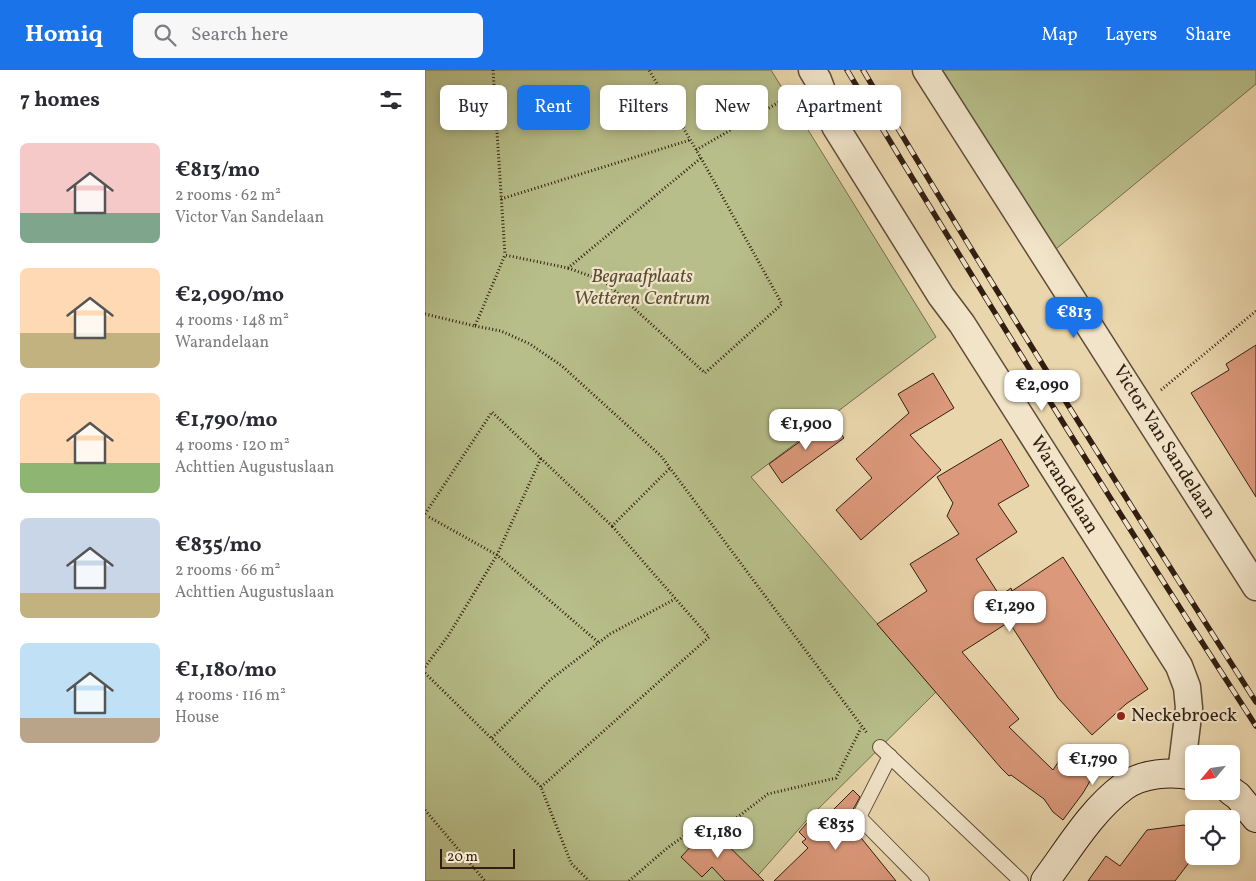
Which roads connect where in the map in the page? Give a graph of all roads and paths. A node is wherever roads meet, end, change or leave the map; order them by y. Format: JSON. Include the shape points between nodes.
{"nodes":[{"id":1,"x":493,"y":70,"type":"edge"},
{"id":2,"x":649,"y":70,"type":"edge"},
{"id":3,"x":926,"y":70,"type":"edge"},
{"id":4,"x":815,"y":75,"type":"edge"},
{"id":5,"x":691,"y":140,"type":"junction"},
{"id":6,"x":696,"y":150,"type":"junction"},
{"id":7,"x":701,"y":158,"type":"junction"},
{"id":8,"x":501,"y":199,"type":"junction"},
{"id":9,"x":505,"y":255,"type":"junction"},
{"id":10,"x":568,"y":268,"type":"junction"},
{"id":11,"x":1256,"y":311,"type":"edge"},
{"id":12,"x":425,"y":314,"type":"edge"},
{"id":13,"x":475,"y":326,"type":"junction"},
{"id":14,"x":1141,"y":406,"type":"junction"},
{"id":15,"x":541,"y":458,"type":"junction"},
{"id":16,"x":670,"y":468,"type":"junction"},
{"id":17,"x":425,"y":514,"type":"edge"},
{"id":18,"x":429,"y":517,"type":"dead end"},
{"id":19,"x":612,"y":526,"type":"junction"},
{"id":20,"x":497,"y":555,"type":"junction"},
{"id":21,"x":1256,"y":588,"type":"edge"},
{"id":22,"x":675,"y":599,"type":"junction"},
{"id":23,"x":599,"y":643,"type":"junction"},
{"id":24,"x":425,"y":667,"type":"edge"},
{"id":25,"x":425,"y":673,"type":"edge"},
{"id":26,"x":861,"y":728,"type":"junction"},
{"id":27,"x":491,"y":738,"type":"junction"},
{"id":28,"x":1188,"y":745,"type":"edge"},
{"id":29,"x":885,"y":752,"type":"junction"},
{"id":30,"x":1185,"y":774,"type":"edge"},
{"id":31,"x":541,"y":787,"type":"junction"},
{"id":32,"x":1240,"y":798,"type":"edge"},
{"id":33,"x":425,"y":810,"type":"edge"},
{"id":34,"x":1256,"y":818,"type":"edge"},
{"id":35,"x":485,"y":881,"type":"edge"},
{"id":36,"x":589,"y":881,"type":"edge"},
{"id":37,"x":629,"y":881,"type":"edge"},
{"id":38,"x":923,"y":881,"type":"edge"},
{"id":39,"x":1021,"y":881,"type":"edge"},
{"id":40,"x":1045,"y":881,"type":"edge"}],
"edges":[{"from":1,"to":8,"type":"path"},
{"from":2,"to":5,"type":"path"},
{"from":3,"to":14,"type":"street","name":"Victor Van Sandelaan"},
{"from":4,"to":6,"type":"path"},
{"from":4,"to":28,"type":"street","name":"Warandelaan","via":[[835,126],[1179,666],[1187,687]]},
{"from":5,"to":6,"type":"path"},
{"from":5,"to":8,"type":"path"},
{"from":6,"to":7,"type":"path"},
{"from":7,"to":10,"type":"path"},
{"from":7,"to":10,"type":"path","via":[[782,304],[705,372],[604,281]]},
{"from":8,"to":9,"type":"path"},
{"from":9,"to":10,"type":"path"},
{"from":9,"to":13,"type":"path"},
{"from":11,"to":14,"type":"path"},
{"from":12,"to":13,"type":"path"},
{"from":13,"to":16,"type":"path","via":[[501,331],[530,344],[562,366],[661,456]]},
{"from":14,"to":21,"type":"street","name":"Victor Van Sandelaan"},
{"from":15,"to":17,"type":"path","via":[[492,412]]},
{"from":15,"to":19,"type":"path"},
{"from":15,"to":20,"type":"path"},
{"from":16,"to":19,"type":"path"},
{"from":16,"to":26,"type":"path"},
{"from":18,"to":20,"type":"path"},
{"from":19,"to":22,"type":"path"},
{"from":20,"to":23,"type":"path"},
{"from":20,"to":24,"type":"path","via":[[448,636]]},
{"from":22,"to":23,"type":"path"},
{"from":22,"to":31,"type":"path","via":[[709,637]]},
{"from":23,"to":27,"type":"path","via":[[550,680]]},
{"from":25,"to":27,"type":"path"},
{"from":26,"to":29,"type":"path"},
{"from":26,"to":37,"type":"path","via":[[836,778],[768,794],[731,822],[703,823]]},
{"from":27,"to":31,"type":"path"},
{"from":29,"to":38,"type":"lane","via":[[859,817]]},
{"from":29,"to":39,"type":"lane"},
{"from":30,"to":40,"type":"main road","via":[[1160,774],[1124,786],[1089,822]]},
{"from":31,"to":36,"type":"path","via":[[571,863]]},
{"from":32,"to":34,"type":"main road"},
{"from":33,"to":35,"type":"path"}]}
